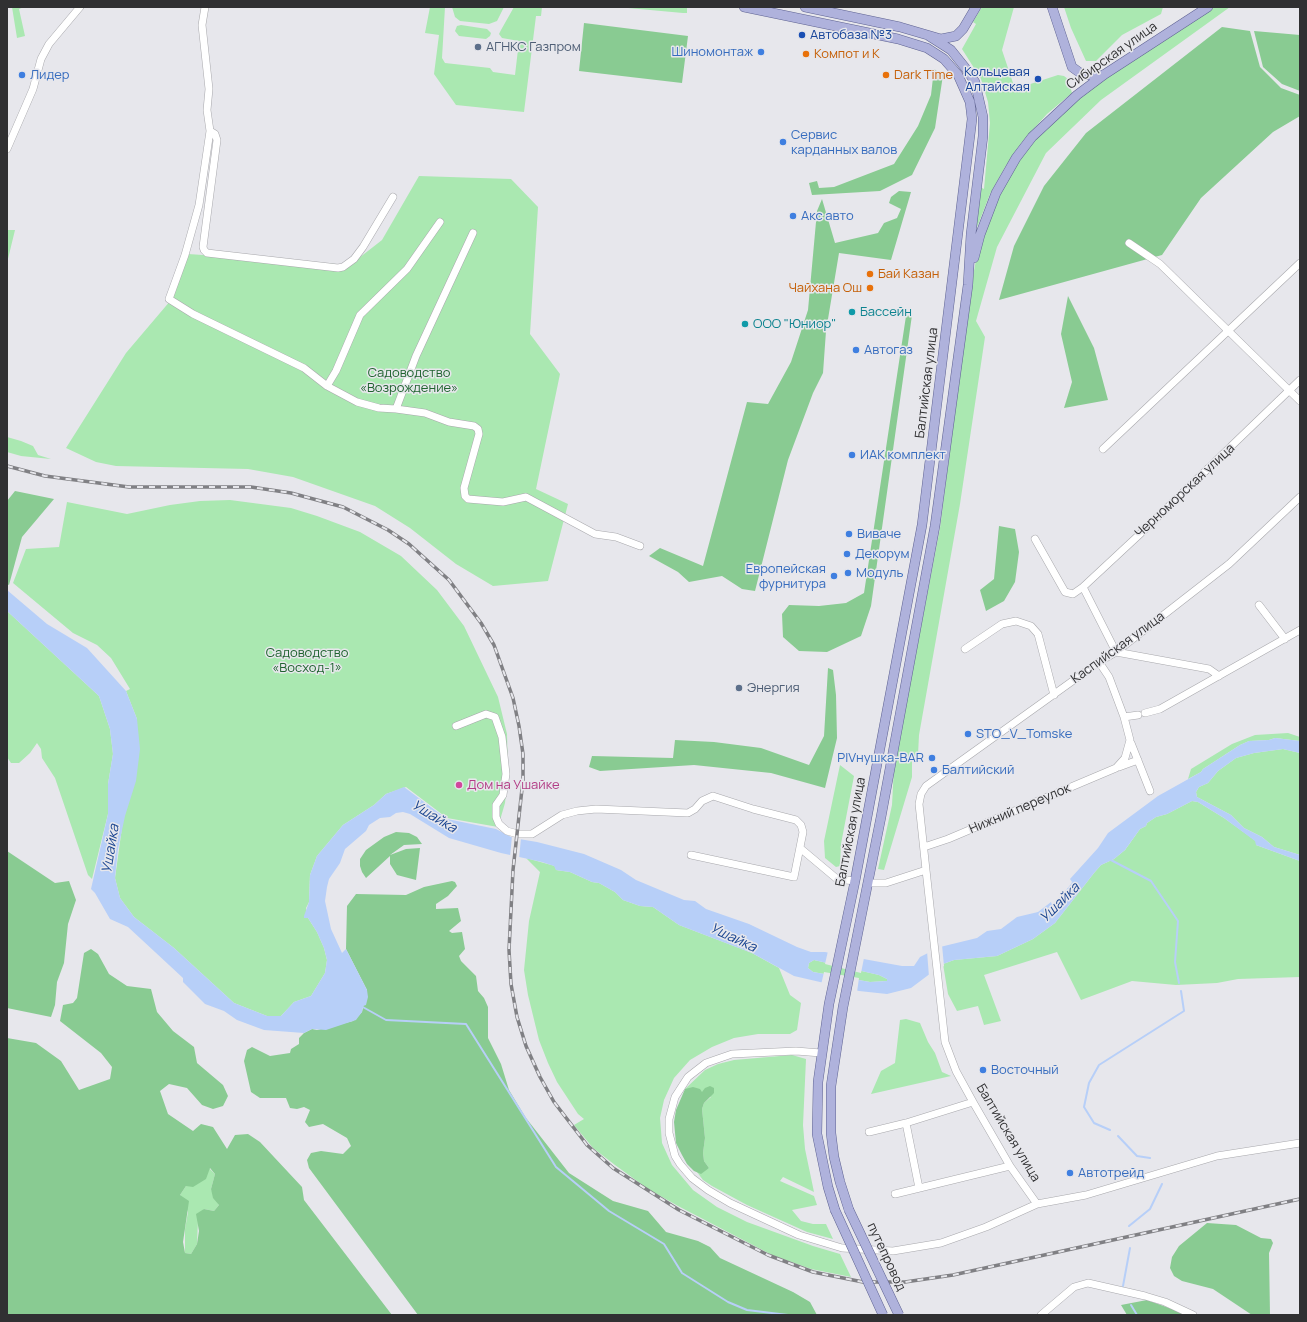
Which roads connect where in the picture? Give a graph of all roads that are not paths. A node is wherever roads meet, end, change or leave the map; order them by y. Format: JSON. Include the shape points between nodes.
{"nodes":[{"id":1,"x":80,"y":7,"type":"edge"},
{"id":2,"x":205,"y":7,"type":"edge"},
{"id":3,"x":744,"y":7,"type":"edge"},
{"id":4,"x":805,"y":7,"type":"edge"},
{"id":5,"x":976,"y":7,"type":"edge"},
{"id":6,"x":1052,"y":7,"type":"edge"},
{"id":7,"x":1208,"y":7,"type":"edge"},
{"id":8,"x":929,"y":36,"type":"junction"},
{"id":9,"x":1105,"y":74,"type":"junction"},
{"id":10,"x":210,"y":131,"type":"junction"},
{"id":11,"x":7,"y":149,"type":"edge"},
{"id":12,"x":393,"y":197,"type":"dead end"},
{"id":13,"x":440,"y":222,"type":"dead end"},
{"id":14,"x":473,"y":233,"type":"dead end"},
{"id":15,"x":1128,"y":243,"type":"dead end"},
{"id":16,"x":1300,"y":263,"type":"edge"},
{"id":17,"x":968,"y":285,"type":"junction"},
{"id":18,"x":1229,"y":330,"type":"junction"},
{"id":19,"x":1300,"y":380,"type":"edge"},
{"id":20,"x":327,"y":386,"type":"junction"},
{"id":21,"x":1289,"y":390,"type":"junction"},
{"id":22,"x":1300,"y":400,"type":"edge"},
{"id":23,"x":396,"y":409,"type":"junction"},
{"id":24,"x":1103,"y":449,"type":"dead end"},
{"id":25,"x":1300,"y":497,"type":"edge"},
{"id":26,"x":1035,"y":539,"type":"dead end"},
{"id":27,"x":640,"y":546,"type":"dead end"},
{"id":28,"x":1083,"y":587,"type":"junction"},
{"id":29,"x":1259,"y":605,"type":"dead end"},
{"id":30,"x":1300,"y":630,"type":"edge"},
{"id":31,"x":1285,"y":640,"type":"junction"},
{"id":32,"x":965,"y":649,"type":"dead end"},
{"id":33,"x":1116,"y":652,"type":"junction"},
{"id":34,"x":1099,"y":662,"type":"junction"},
{"id":35,"x":1219,"y":676,"type":"junction"},
{"id":36,"x":1054,"y":695,"type":"junction"},
{"id":37,"x":1124,"y":717,"type":"junction"},
{"id":38,"x":456,"y":726,"type":"dead end"},
{"id":39,"x":1130,"y":740,"type":"junction"},
{"id":40,"x":1138,"y":760,"type":"junction"},
{"id":41,"x":1116,"y":768,"type":"junction"},
{"id":42,"x":1150,"y":791,"type":"dead end"},
{"id":43,"x":924,"y":847,"type":"junction"},
{"id":44,"x":800,"y":848,"type":"junction"},
{"id":45,"x":690,"y":855,"type":"dead end"},
{"id":46,"x":926,"y":870,"type":"junction"},
{"id":47,"x":855,"y":881,"type":"junction"},
{"id":48,"x":869,"y":883,"type":"junction"},
{"id":49,"x":821,"y":1054,"type":"junction"},
{"id":50,"x":972,"y":1102,"type":"junction"},
{"id":51,"x":906,"y":1123,"type":"junction"},
{"id":52,"x":869,"y":1132,"type":"dead end"},
{"id":53,"x":1300,"y":1143,"type":"edge"},
{"id":54,"x":1010,"y":1166,"type":"junction"},
{"id":55,"x":919,"y":1188,"type":"junction"},
{"id":56,"x":895,"y":1194,"type":"dead end"},
{"id":57,"x":1037,"y":1204,"type":"junction"},
{"id":58,"x":849,"y":1210,"type":"joint"},
{"id":59,"x":883,"y":1315,"type":"edge"},
{"id":60,"x":899,"y":1315,"type":"edge"},
{"id":61,"x":1041,"y":1315,"type":"edge"},
{"id":62,"x":1193,"y":1315,"type":"edge"}],
"edges":[{"from":1,"to":11,"type":"street","via":[[49,44],[41,59],[33,89]]},
{"from":2,"to":10,"type":"street","via":[[202,25]]},
{"from":3,"to":47,"type":"main road","name":"Балтийская улица","via":[[898,39],[928,48],[952,67],[970,102],[972,119],[922,525]]},
{"from":4,"to":8,"type":"main road"},
{"from":5,"to":8,"type":"main road","via":[[956,36],[941,39]]},
{"from":6,"to":9,"type":"main road","via":[[1072,67],[1088,76]]},
{"from":7,"to":9,"type":"main road","name":"Сибирская улица"},
{"from":8,"to":17,"type":"main road","name":"Балтийская улица","via":[[952,50],[968,70],[975,82],[983,118]]},
{"from":9,"to":17,"type":"main road","name":"Сибирская улица","via":[[1051,118],[1016,158],[988,211]]},
{"from":10,"to":12,"type":"street","via":[[217,140],[203,247],[207,252],[343,267],[354,259],[363,247]]},
{"from":10,"to":20,"type":"street","via":[[199,205],[169,299],[193,314],[304,368]]},
{"from":13,"to":20,"type":"street","via":[[407,269],[360,315]]},
{"from":14,"to":23,"type":"street","via":[[416,356]]},
{"from":15,"to":18,"type":"street","via":[[1160,264]]},
{"from":16,"to":18,"type":"street"},
{"from":17,"to":48,"type":"main road","name":"Балтийская улица","via":[[935,526]]},
{"from":18,"to":21,"type":"street"},
{"from":18,"to":24,"type":"street"},
{"from":19,"to":21,"type":"street","name":"Черноморская улица"},
{"from":20,"to":23,"type":"street","via":[[357,402],[379,408]]},
{"from":21,"to":22,"type":"street"},
{"from":21,"to":28,"type":"street","name":"Черноморская улица"},
{"from":23,"to":27,"type":"street","via":[[425,413],[478,429],[479,434],[464,488],[468,499],[503,502],[526,497],[595,534],[616,537]]},
{"from":25,"to":33,"type":"street","name":"Каспийская улица","via":[[1229,564]]},
{"from":26,"to":28,"type":"street","name":"Черноморская улица","via":[[1065,592],[1073,594]]},
{"from":28,"to":33,"type":"street"},
{"from":29,"to":31,"type":"street"},
{"from":30,"to":31,"type":"street"},
{"from":31,"to":35,"type":"street"},
{"from":32,"to":36,"type":"street","via":[[1002,624],[1016,621],[1031,626],[1038,634]]},
{"from":33,"to":34,"type":"street","name":"Каспийская улица"},
{"from":33,"to":35,"type":"street","via":[[1209,669]]},
{"from":34,"to":36,"type":"street","name":"Каспийская улица"},
{"from":34,"to":37,"type":"street","via":[[1109,677]]},
{"from":35,"to":37,"type":"street","via":[[1160,709]]},
{"from":36,"to":43,"type":"street","name":"Каспийская улица","via":[[926,786],[919,804]]},
{"from":37,"to":39,"type":"street"},
{"from":38,"to":44,"type":"street","via":[[486,714],[495,717],[502,737],[506,774],[503,795],[496,805],[496,817],[507,831],[532,834],[562,815],[590,809],[688,813],[702,801],[713,796],[796,820],[803,832]]},
{"from":39,"to":40,"type":"street"},
{"from":39,"to":41,"type":"street","via":[[1126,758]]},
{"from":40,"to":41,"type":"street","name":"Нижний переулок"},
{"from":40,"to":42,"type":"street"},
{"from":41,"to":43,"type":"street","name":"Нижний переулок"},
{"from":43,"to":46,"type":"street"},
{"from":44,"to":45,"type":"street","via":[[794,877]]},
{"from":44,"to":47,"type":"street","via":[[837,879]]},
{"from":46,"to":48,"type":"street","via":[[886,883]]},
{"from":46,"to":50,"type":"street","name":"Балтийская улица","via":[[945,1042]]},
{"from":47,"to":49,"type":"main road","name":"Балтийская улица"},
{"from":48,"to":58,"type":"main road","name":"Балтийская улица","via":[[843,1007],[831,1086],[831,1133],[840,1182]]},
{"from":49,"to":57,"type":"street","via":[[796,1051],[732,1054],[706,1063],[697,1070],[681,1086],[668,1119],[675,1156],[684,1169],[708,1190],[730,1203],[799,1235],[842,1248],[863,1251],[894,1251],[941,1243],[986,1227]]},
{"from":49,"to":59,"type":"main road","name":"путепровод","bridge":true,"via":[[816,1110],[817,1134],[828,1187],[835,1210]]},
{"from":50,"to":51,"type":"street"},
{"from":50,"to":54,"type":"street","name":"Балтийская улица"},
{"from":51,"to":52,"type":"street"},
{"from":51,"to":55,"type":"street"},
{"from":53,"to":57,"type":"street","via":[[1216,1156],[1099,1192]]},
{"from":54,"to":55,"type":"street"},
{"from":54,"to":57,"type":"street","name":"Балтийская улица"},
{"from":55,"to":56,"type":"street"},
{"from":58,"to":60,"type":"main road","name":"путепровод","bridge":true},
{"from":61,"to":62,"type":"street","via":[[1074,1287],[1088,1283],[1165,1302]]}]}
